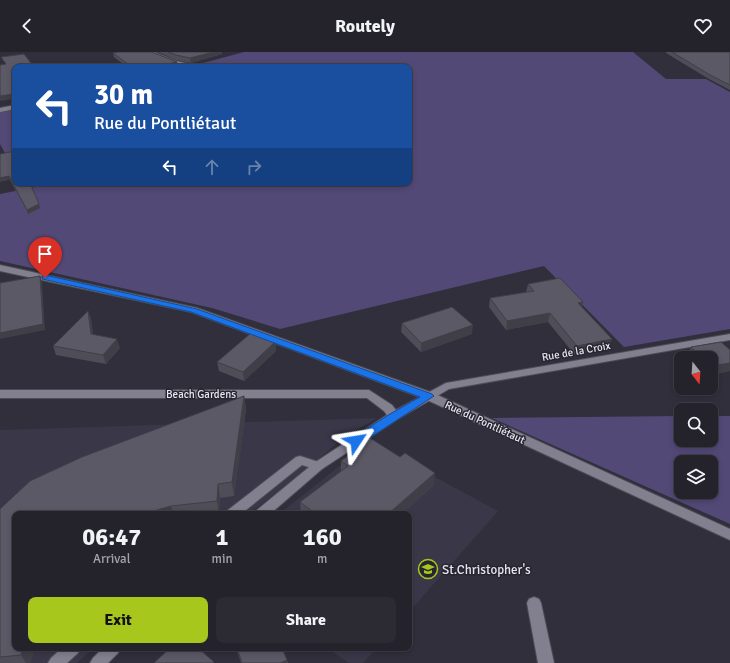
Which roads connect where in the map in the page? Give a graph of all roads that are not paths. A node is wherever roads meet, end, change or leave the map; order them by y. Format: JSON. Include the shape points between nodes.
{"nodes":[{"id":1,"x":150,"y":52,"type":"edge"},
{"id":2,"x":185,"y":64,"type":"edge"},
{"id":3,"x":12,"y":108,"type":"edge"},
{"id":4,"x":0,"y":110,"type":"edge"},
{"id":5,"x":0,"y":268,"type":"edge"},
{"id":6,"x":730,"y":337,"type":"edge"},
{"id":7,"x":0,"y":394,"type":"edge"},
{"id":8,"x":429,"y":396,"type":"junction"},
{"id":9,"x":394,"y":416,"type":"junction"},
{"id":10,"x":318,"y":466,"type":"junction"},
{"id":11,"x":236,"y":511,"type":"edge"},
{"id":12,"x":265,"y":511,"type":"edge"},
{"id":13,"x":730,"y":534,"type":"edge"},
{"id":14,"x":534,"y":603,"type":"dead end"},
{"id":15,"x":70,"y":651,"type":"edge"},
{"id":16,"x":110,"y":651,"type":"edge"},
{"id":17,"x":56,"y":663,"type":"edge"},
{"id":18,"x":98,"y":663,"type":"edge"},
{"id":19,"x":546,"y":663,"type":"edge"}],
"edges":[{"from":1,"to":2,"type":"street"},
{"from":3,"to":4,"type":"street"},
{"from":5,"to":8,"type":"street","name":"Rue du Pontliétaut","via":[[194,310]]},
{"from":6,"to":8,"type":"street","name":"Rue de la Croix","via":[[446,386]]},
{"from":7,"to":9,"type":"street","name":"Beach Gardens","via":[[369,394],[388,408]]},
{"from":8,"to":9,"type":"street","name":"Rue de la Croix"},
{"from":8,"to":13,"type":"street","name":"Rue du Pontliétaut"},
{"from":9,"to":10,"type":"street","name":"Rue de la Croix"},
{"from":10,"to":11,"type":"street","via":[[300,460]]},
{"from":10,"to":12,"type":"street","name":"Rue de la Croix"},
{"from":14,"to":19,"type":"street"},
{"from":15,"to":17,"type":"street"},
{"from":16,"to":18,"type":"street"}]}
